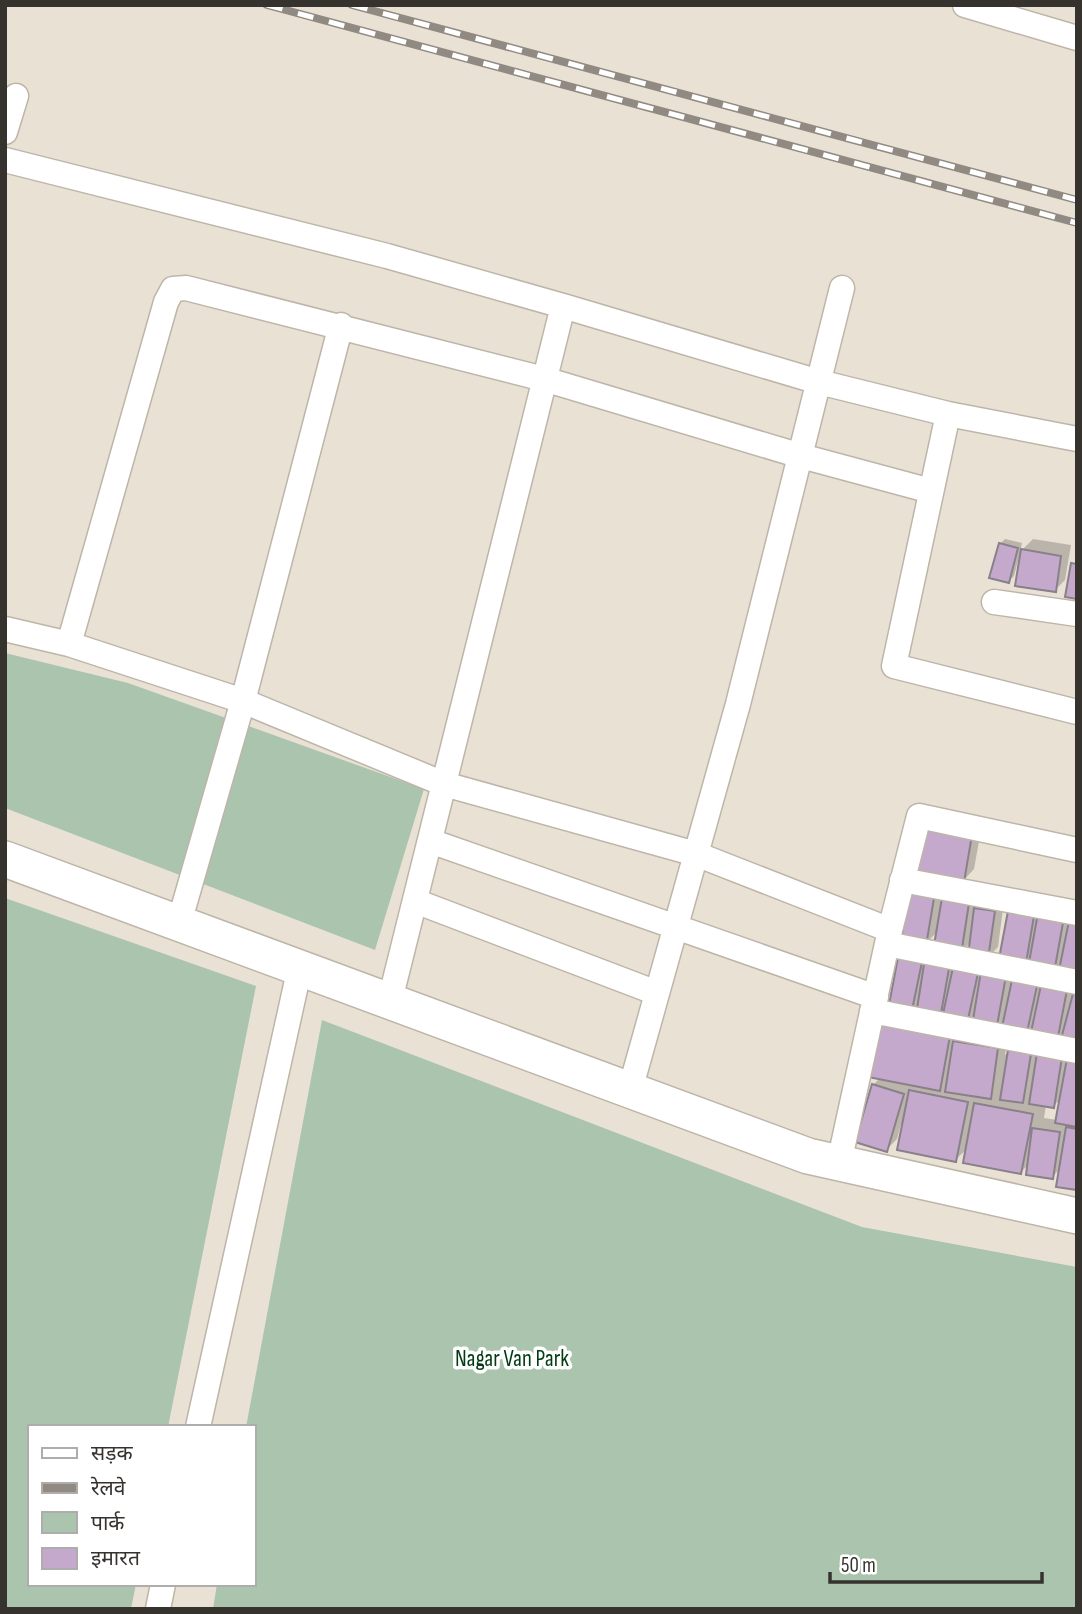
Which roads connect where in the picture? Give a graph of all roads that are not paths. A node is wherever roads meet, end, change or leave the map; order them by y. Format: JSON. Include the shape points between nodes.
{"nodes":[{"id":1,"x":965,"y":5,"type":"edge"},
{"id":2,"x":1077,"y":38,"type":"edge"},
{"id":3,"x":16,"y":96,"type":"dead end"},
{"id":4,"x":5,"y":132,"type":"edge"},
{"id":5,"x":5,"y":159,"type":"edge"},
{"id":6,"x":842,"y":288,"type":"dead end"},
{"id":7,"x":563,"y":306,"type":"junction"},
{"id":8,"x":341,"y":325,"type":"junction"},
{"id":9,"x":544,"y":379,"type":"junction"},
{"id":10,"x":819,"y":382,"type":"junction"},
{"id":11,"x":948,"y":414,"type":"junction"},
{"id":12,"x":1077,"y":439,"type":"edge"},
{"id":13,"x":801,"y":456,"type":"junction"},
{"id":14,"x":931,"y":491,"type":"junction"},
{"id":15,"x":994,"y":602,"type":"dead end"},
{"id":16,"x":1077,"y":614,"type":"edge"},
{"id":17,"x":5,"y":629,"type":"edge"},
{"id":18,"x":69,"y":644,"type":"junction"},
{"id":19,"x":243,"y":701,"type":"junction"},
{"id":20,"x":1077,"y":712,"type":"edge"},
{"id":21,"x":444,"y":784,"type":"junction"},
{"id":22,"x":429,"y":841,"type":"junction"},
{"id":23,"x":1077,"y":850,"type":"edge"},
{"id":24,"x":696,"y":855,"type":"junction"},
{"id":25,"x":5,"y":859,"type":"edge"},
{"id":26,"x":902,"y":880,"type":"junction"},
{"id":27,"x":415,"y":901,"type":"junction"},
{"id":28,"x":1077,"y":913,"type":"edge"},
{"id":29,"x":179,"y":922,"type":"junction"},
{"id":30,"x":678,"y":927,"type":"junction"},
{"id":31,"x":888,"y":937,"type":"junction"},
{"id":32,"x":300,"y":967,"type":"junction"},
{"id":33,"x":1077,"y":982,"type":"edge"},
{"id":34,"x":657,"y":993,"type":"junction"},
{"id":35,"x":390,"y":1000,"type":"junction"},
{"id":36,"x":874,"y":1004,"type":"junction"},
{"id":37,"x":1077,"y":1051,"type":"edge"},
{"id":38,"x":630,"y":1090,"type":"junction"},
{"id":39,"x":839,"y":1163,"type":"junction"},
{"id":40,"x":1077,"y":1216,"type":"edge"},
{"id":41,"x":198,"y":1425,"type":"edge"},
{"id":42,"x":163,"y":1586,"type":"edge"},
{"id":43,"x":158,"y":1609,"type":"edge"}],
"edges":[{"from":1,"to":2,"type":"street"},
{"from":3,"to":4,"type":"street"},
{"from":5,"to":7,"type":"street","via":[[387,256]]},
{"from":6,"to":10,"type":"street"},
{"from":7,"to":9,"type":"street"},
{"from":7,"to":10,"type":"street"},
{"from":8,"to":9,"type":"street"},
{"from":8,"to":18,"type":"street","via":[[186,288],[173,289]]},
{"from":8,"to":19,"type":"street"},
{"from":9,"to":13,"type":"street"},
{"from":9,"to":21,"type":"street"},
{"from":10,"to":11,"type":"street"},
{"from":10,"to":13,"type":"street"},
{"from":11,"to":12,"type":"street"},
{"from":11,"to":14,"type":"street"},
{"from":13,"to":14,"type":"street"},
{"from":13,"to":24,"type":"street"},
{"from":14,"to":20,"type":"street","via":[[894,666]]},
{"from":15,"to":16,"type":"street"},
{"from":17,"to":18,"type":"street"},
{"from":18,"to":19,"type":"street"},
{"from":19,"to":21,"type":"street"},
{"from":19,"to":29,"type":"street"},
{"from":21,"to":22,"type":"street"},
{"from":21,"to":24,"type":"street"},
{"from":22,"to":27,"type":"street"},
{"from":22,"to":30,"type":"street"},
{"from":23,"to":26,"type":"street","via":[[924,814],[916,820]]},
{"from":24,"to":30,"type":"street"},
{"from":24,"to":31,"type":"street"},
{"from":25,"to":29,"type":"street"},
{"from":26,"to":28,"type":"street"},
{"from":26,"to":31,"type":"street"},
{"from":27,"to":34,"type":"street"},
{"from":27,"to":35,"type":"street"},
{"from":29,"to":32,"type":"street"},
{"from":30,"to":34,"type":"street"},
{"from":30,"to":36,"type":"street"},
{"from":31,"to":33,"type":"street"},
{"from":31,"to":36,"type":"street"},
{"from":32,"to":35,"type":"street"},
{"from":32,"to":41,"type":"street"},
{"from":34,"to":38,"type":"street"},
{"from":35,"to":38,"type":"street"},
{"from":36,"to":37,"type":"street"},
{"from":36,"to":39,"type":"street"},
{"from":38,"to":39,"type":"street","via":[[808,1156]]},
{"from":39,"to":40,"type":"street"},
{"from":42,"to":43,"type":"street"}]}
